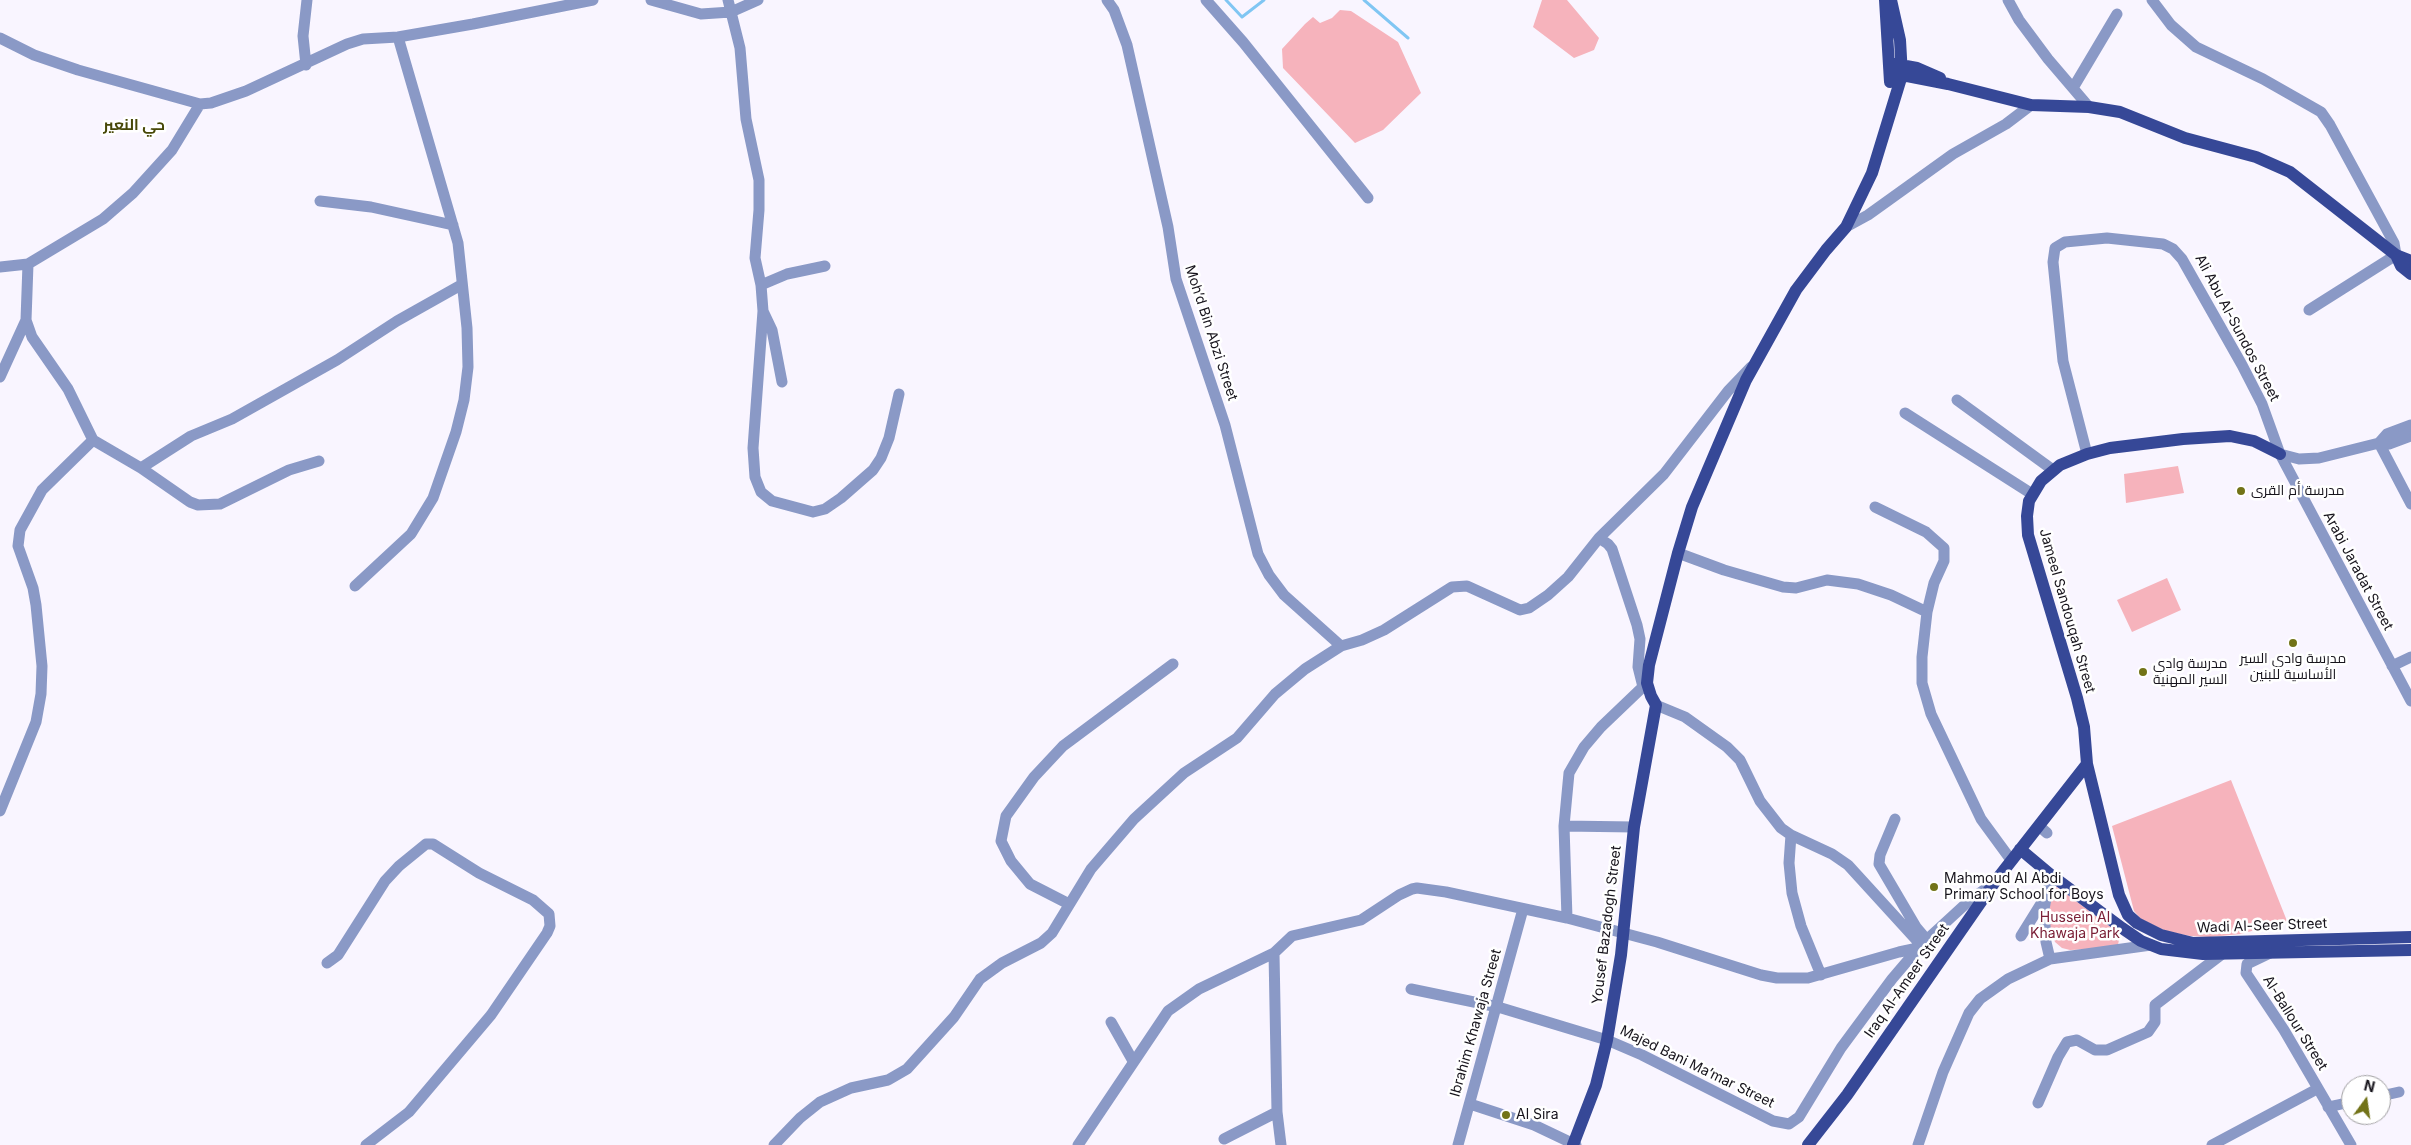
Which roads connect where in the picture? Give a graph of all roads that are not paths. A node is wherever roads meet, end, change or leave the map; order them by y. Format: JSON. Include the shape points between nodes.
{"nodes":[{"id":1,"x":307,"y":0,"type":"edge"},
{"id":2,"x":593,"y":0,"type":"edge"},
{"id":3,"x":651,"y":0,"type":"edge"},
{"id":4,"x":728,"y":0,"type":"edge"},
{"id":5,"x":758,"y":0,"type":"edge"},
{"id":6,"x":1107,"y":0,"type":"edge"},
{"id":7,"x":1206,"y":0,"type":"edge"},
{"id":8,"x":1885,"y":0,"type":"edge"},
{"id":9,"x":1891,"y":0,"type":"edge"},
{"id":10,"x":2008,"y":0,"type":"edge"},
{"id":11,"x":2152,"y":0,"type":"edge"},
{"id":12,"x":731,"y":12,"type":"junction"},
{"id":13,"x":2117,"y":14,"type":"dead end"},
{"id":14,"x":398,"y":37,"type":"junction"},
{"id":15,"x":1,"y":40,"type":"edge"},
{"id":16,"x":306,"y":65,"type":"junction"},
{"id":17,"x":1896,"y":69,"type":"junction"},
{"id":18,"x":2073,"y":88,"type":"junction"},
{"id":19,"x":200,"y":104,"type":"junction"},
{"id":20,"x":2031,"y":105,"type":"junction"},
{"id":21,"x":2089,"y":107,"type":"junction"},
{"id":22,"x":1368,"y":198,"type":"dead end"},
{"id":23,"x":320,"y":201,"type":"dead end"},
{"id":24,"x":452,"y":225,"type":"junction"},
{"id":25,"x":1846,"y":227,"type":"junction"},
{"id":26,"x":2396,"y":255,"type":"junction"},
{"id":27,"x":2411,"y":261,"type":"edge"},
{"id":28,"x":28,"y":264,"type":"junction"},
{"id":29,"x":825,"y":266,"type":"dead end"},
{"id":30,"x":0,"y":267,"type":"edge"},
{"id":31,"x":2411,"y":274,"type":"edge"},
{"id":32,"x":461,"y":285,"type":"junction"},
{"id":33,"x":761,"y":285,"type":"junction"},
{"id":34,"x":2309,"y":310,"type":"dead end"},
{"id":35,"x":763,"y":311,"type":"junction"},
{"id":36,"x":26,"y":320,"type":"junction"},
{"id":37,"x":1760,"y":357,"type":"junction"},
{"id":38,"x":0,"y":377,"type":"edge"},
{"id":39,"x":782,"y":382,"type":"dead end"},
{"id":40,"x":899,"y":394,"type":"dead end"},
{"id":41,"x":1957,"y":400,"type":"dead end"},
{"id":42,"x":1905,"y":413,"type":"dead end"},
{"id":43,"x":2411,"y":425,"type":"edge"},
{"id":44,"x":2411,"y":436,"type":"edge"},
{"id":45,"x":93,"y":440,"type":"junction"},
{"id":46,"x":2379,"y":443,"type":"junction"},
{"id":47,"x":2087,"y":454,"type":"junction"},
{"id":48,"x":2280,"y":454,"type":"junction"},
{"id":49,"x":320,"y":461,"type":"dead end"},
{"id":50,"x":141,"y":468,"type":"junction"},
{"id":51,"x":2052,"y":470,"type":"junction"},
{"id":52,"x":2032,"y":494,"type":"junction"},
{"id":53,"x":2409,"y":497,"type":"edge"},
{"id":54,"x":1875,"y":507,"type":"dead end"},
{"id":55,"x":1599,"y":538,"type":"junction"},
{"id":56,"x":1678,"y":553,"type":"junction"},
{"id":57,"x":354,"y":586,"type":"dead end"},
{"id":58,"x":1927,"y":612,"type":"junction"},
{"id":59,"x":1341,"y":646,"type":"junction"},
{"id":60,"x":2411,"y":657,"type":"edge"},
{"id":61,"x":1173,"y":664,"type":"dead end"},
{"id":62,"x":2392,"y":666,"type":"junction"},
{"id":63,"x":1645,"y":685,"type":"junction"},
{"id":64,"x":2411,"y":701,"type":"edge"},
{"id":65,"x":1656,"y":705,"type":"junction"},
{"id":66,"x":2087,"y":764,"type":"junction"},
{"id":67,"x":0,"y":812,"type":"edge"},
{"id":68,"x":1896,"y":819,"type":"dead end"},
{"id":69,"x":1564,"y":826,"type":"junction"},
{"id":70,"x":1634,"y":827,"type":"junction"},
{"id":71,"x":1791,"y":835,"type":"junction"},
{"id":72,"x":2020,"y":848,"type":"junction"},
{"id":73,"x":2011,"y":860,"type":"junction"},
{"id":74,"x":2050,"y":875,"type":"junction"},
{"id":75,"x":1994,"y":883,"type":"junction"},
{"id":76,"x":2119,"y":895,"type":"junction"},
{"id":77,"x":2045,"y":898,"type":"junction"},
{"id":78,"x":1069,"y":904,"type":"junction"},
{"id":79,"x":1523,"y":909,"type":"junction"},
{"id":80,"x":2101,"y":912,"type":"junction"},
{"id":81,"x":1567,"y":918,"type":"junction"},
{"id":82,"x":1624,"y":932,"type":"junction"},
{"id":83,"x":2021,"y":936,"type":"dead end"},
{"id":84,"x":2411,"y":937,"type":"edge"},
{"id":85,"x":1922,"y":944,"type":"junction"},
{"id":86,"x":2151,"y":946,"type":"junction"},
{"id":87,"x":2411,"y":950,"type":"edge"},
{"id":88,"x":1274,"y":953,"type":"junction"},
{"id":89,"x":2270,"y":953,"type":"junction"},
{"id":90,"x":2222,"y":954,"type":"junction"},
{"id":91,"x":2050,"y":959,"type":"junction"},
{"id":92,"x":327,"y":963,"type":"dead end"},
{"id":93,"x":1821,"y":974,"type":"junction"},
{"id":94,"x":1411,"y":989,"type":"dead end"},
{"id":95,"x":1498,"y":1007,"type":"junction"},
{"id":96,"x":1111,"y":1022,"type":"dead end"},
{"id":97,"x":1607,"y":1040,"type":"junction"},
{"id":98,"x":1134,"y":1061,"type":"junction"},
{"id":99,"x":2317,"y":1089,"type":"junction"},
{"id":100,"x":2399,"y":1092,"type":"dead end"},
{"id":101,"x":2391,"y":1094,"type":"edge"},
{"id":102,"x":2038,"y":1102,"type":"dead end"},
{"id":103,"x":1470,"y":1104,"type":"junction"},
{"id":104,"x":2341,"y":1104,"type":"edge"},
{"id":105,"x":2328,"y":1107,"type":"junction"},
{"id":106,"x":1277,"y":1112,"type":"junction"},
{"id":107,"x":1224,"y":1139,"type":"dead end"},
{"id":108,"x":366,"y":1145,"type":"edge"},
{"id":109,"x":774,"y":1145,"type":"edge"},
{"id":110,"x":1078,"y":1145,"type":"edge"},
{"id":111,"x":1281,"y":1145,"type":"edge"},
{"id":112,"x":1458,"y":1145,"type":"edge"},
{"id":113,"x":1575,"y":1145,"type":"edge"},
{"id":114,"x":1808,"y":1145,"type":"edge"},
{"id":115,"x":1918,"y":1145,"type":"edge"},
{"id":116,"x":2212,"y":1145,"type":"edge"},
{"id":117,"x":2351,"y":1145,"type":"edge"}],
"edges":[{"from":1,"to":16,"type":"street","via":[[303,36]]},
{"from":2,"to":14,"type":"street"},
{"from":3,"to":12,"type":"street","via":[[701,14]]},
{"from":4,"to":12,"type":"street"},
{"from":5,"to":12,"type":"street"},
{"from":6,"to":59,"type":"street","name":"Moh’d Bin Abzi Street","via":[[1114,10],[1126,45],[1166,218],[1176,279],[1225,425],[1258,554],[1284,595]]},
{"from":7,"to":22,"type":"street"},
{"from":8,"to":17,"type":"main road"},
{"from":9,"to":17,"type":"main road","via":[[1900,40]]},
{"from":10,"to":18,"type":"street","via":[[2019,20]]},
{"from":11,"to":26,"type":"street","via":[[2196,47],[2263,79],[2321,112],[2394,243]]},
{"from":12,"to":33,"type":"street","via":[[740,48],[746,119],[758,170],[755,258]]},
{"from":13,"to":18,"type":"street"},
{"from":14,"to":16,"type":"street","via":[[355,42]]},
{"from":14,"to":24,"type":"street"},
{"from":15,"to":19,"type":"street","via":[[78,70]]},
{"from":16,"to":19,"type":"street","via":[[229,98]]},
{"from":17,"to":20,"type":"main road"},
{"from":17,"to":25,"type":"main road","via":[[1892,102],[1872,173]]},
{"from":18,"to":21,"type":"street"},
{"from":19,"to":28,"type":"street","via":[[172,150],[133,192],[102,219]]},
{"from":20,"to":21,"type":"main road"},
{"from":20,"to":25,"type":"street"},
{"from":21,"to":26,"type":"main road","via":[[2120,112],[2185,138],[2270,162],[2302,179]]},
{"from":23,"to":24,"type":"street","via":[[372,207]]},
{"from":24,"to":32,"type":"street","via":[[458,243]]},
{"from":25,"to":37,"type":"main road","via":[[1796,290]]},
{"from":26,"to":27,"type":"main road"},
{"from":26,"to":31,"type":"main road","via":[[2401,266]]},
{"from":26,"to":34,"type":"street"},
{"from":28,"to":30,"type":"street"},
{"from":28,"to":36,"type":"street"},
{"from":29,"to":33,"type":"street","via":[[787,274]]},
{"from":32,"to":50,"type":"street","via":[[337,360],[232,419],[191,436]]},
{"from":32,"to":57,"type":"street","via":[[468,367],[464,400],[443,474],[411,534]]},
{"from":33,"to":35,"type":"street"},
{"from":35,"to":39,"type":"street","via":[[770,324]]},
{"from":35,"to":40,"type":"street","via":[[754,470],[761,492],[772,502],[813,512],[824,509],[851,491],[882,458]]},
{"from":36,"to":38,"type":"street"},
{"from":36,"to":45,"type":"street","via":[[32,337],[64,383]]},
{"from":37,"to":55,"type":"street","via":[[1728,391],[1664,474]]},
{"from":37,"to":56,"type":"main road","via":[[1734,407],[1692,507]]},
{"from":41,"to":51,"type":"street"},
{"from":42,"to":52,"type":"street"},
{"from":43,"to":46,"type":"street","via":[[2387,434]]},
{"from":44,"to":46,"type":"street","via":[[2389,444]]},
{"from":45,"to":50,"type":"street"},
{"from":45,"to":67,"type":"street","via":[[42,490],[20,530],[18,546],[33,588],[42,666],[36,722]]},
{"from":46,"to":48,"type":"street","via":[[2320,458],[2299,459]]},
{"from":46,"to":53,"type":"street"},
{"from":47,"to":48,"type":"main road","name":"Jameel Sandouqah Street","via":[[2136,444],[2219,436],[2249,439]]},
{"from":47,"to":48,"type":"street","name":"Ali Abu Al-Sundos Street","via":[[2063,360],[2053,262],[2056,248],[2064,242],[2107,238],[2154,242],[2168,246],[2182,259],[2262,404]]},
{"from":47,"to":51,"type":"main road","name":"Jameel Sandouqah Street"},
{"from":48,"to":62,"type":"street","name":"Arabi Jaradat Street"},
{"from":49,"to":50,"type":"street","via":[[289,470],[220,504],[208,506],[190,502]]},
{"from":51,"to":52,"type":"main road","name":"Jameel Sandouqah Street"},
{"from":52,"to":66,"type":"main road","name":"Jameel Sandouqah Street","via":[[2027,516],[2028,534],[2078,698]]},
{"from":54,"to":58,"type":"street","via":[[1926,532],[1944,548],[1944,562],[1934,583]]},
{"from":55,"to":59,"type":"street","via":[[1560,584],[1529,608],[1518,609],[1471,588],[1457,586],[1384,630]]},
{"from":55,"to":63,"type":"street","via":[[1611,546],[1637,625],[1640,639],[1638,667]]},
{"from":56,"to":58,"type":"street","via":[[1783,587],[1796,588],[1827,580],[1858,584]]},
{"from":56,"to":63,"type":"main road"},
{"from":58,"to":73,"type":"street","via":[[1921,675],[1929,706],[1981,819]]},
{"from":59,"to":78,"type":"street","via":[[1287,683],[1237,738],[1184,773],[1155,799],[1100,856]]},
{"from":60,"to":62,"type":"street"},
{"from":61,"to":78,"type":"street","via":[[1063,746],[1034,776],[1006,816],[1001,841],[1011,861],[1030,884]]},
{"from":62,"to":64,"type":"street","name":"Arabi Jaradat Street"},
{"from":63,"to":65,"type":"main road"},
{"from":63,"to":69,"type":"street","via":[[1601,727],[1575,760],[1567,782]]},
{"from":65,"to":70,"type":"main road","name":"Yousef Bazadogh Street"},
{"from":65,"to":71,"type":"street","via":[[1693,721],[1734,753],[1766,810]]},
{"from":66,"to":72,"type":"main road","name":"Iraq Al-Ameer Street","via":[[2043,829]]},
{"from":66,"to":76,"type":"main road","name":"Wadi Al-Seer Street"},
{"from":68,"to":85,"type":"street","via":[[1879,864],[1920,933]]},
{"from":69,"to":70,"type":"street"},
{"from":69,"to":81,"type":"street"},
{"from":70,"to":82,"type":"main road","name":"Yousef Bazadogh Street"},
{"from":71,"to":85,"type":"street","via":[[1848,865]]},
{"from":71,"to":93,"type":"street","via":[[1792,893],[1801,926]]},
{"from":72,"to":73,"type":"main road","name":"Iraq Al-Ameer Street"},
{"from":72,"to":74,"type":"main road","name":"Wadi Al-Seer Street"},
{"from":73,"to":75,"type":"main road","name":"Iraq Al-Ameer Street"},
{"from":74,"to":77,"type":"street"},
{"from":74,"to":80,"type":"main road","name":"Wadi Al-Seer Street"},
{"from":75,"to":85,"type":"street","name":"Majed Bani Ma’mar Street","via":[[1970,900]]},
{"from":75,"to":114,"type":"main road","name":"Iraq Al-Ameer Street","via":[[1847,1095]]},
{"from":76,"to":80,"type":"main road","via":[[2114,908]]},
{"from":76,"to":84,"type":"main road","name":"Wadi Al-Seer Street","via":[[2128,915],[2137,923],[2161,935],[2187,942],[2210,945]]},
{"from":77,"to":83,"type":"street"},
{"from":77,"to":91,"type":"street","via":[[2044,928]]},
{"from":78,"to":109,"type":"street","via":[[1047,938],[980,979],[954,1017],[907,1069],[888,1080],[851,1088],[820,1102]]},
{"from":79,"to":81,"type":"street"},
{"from":79,"to":88,"type":"street","via":[[1417,888],[1398,895],[1361,920],[1292,936]]},
{"from":79,"to":95,"type":"street","name":"Ibrahim Khawaja Street"},
{"from":80,"to":86,"type":"main road","name":"Wadi Al-Seer Street"},
{"from":81,"to":82,"type":"street"},
{"from":82,"to":93,"type":"street","via":[[1761,975],[1791,979]]},
{"from":82,"to":97,"type":"main road","name":"Yousef Bazadogh Street"},
{"from":85,"to":93,"type":"street"},
{"from":85,"to":97,"type":"street","name":"Majed Bani Ma’mar Street","via":[[1863,1016],[1799,1117],[1789,1124],[1773,1121]]},
{"from":86,"to":90,"type":"main road","name":"Wadi Al-Seer Street","via":[[2184,953]]},
{"from":86,"to":91,"type":"street"},
{"from":87,"to":89,"type":"main road","name":"Wadi Al-Seer Street"},
{"from":88,"to":98,"type":"street","via":[[1199,989],[1174,1006]]},
{"from":88,"to":106,"type":"street"},
{"from":89,"to":90,"type":"main road","name":"Wadi Al-Seer Street"},
{"from":89,"to":99,"type":"street","name":"Al-Ballour Street","via":[[2247,964],[2246,973],[2284,1030]]},
{"from":90,"to":102,"type":"street","via":[[2155,1005],[2155,1022],[2148,1032],[2107,1050],[2095,1050],[2077,1040],[2067,1042]]},
{"from":91,"to":115,"type":"street","via":[[1997,985],[1974,1006],[1943,1072]]},
{"from":92,"to":108,"type":"street","via":[[338,955],[385,881],[426,844],[433,844],[533,900],[549,914],[547,933],[491,1015],[409,1112]]},
{"from":94,"to":95,"type":"street","name":"Majed Bani Ma’mar Street"},
{"from":95,"to":97,"type":"street","name":"Majed Bani Ma’mar Street"},
{"from":95,"to":103,"type":"street","name":"Ibrahim Khawaja Street"},
{"from":96,"to":98,"type":"street"},
{"from":97,"to":113,"type":"main road","name":"Yousef Bazadogh Street","via":[[1596,1085]]},
{"from":98,"to":110,"type":"street"},
{"from":99,"to":105,"type":"street","name":"Al-Ballour Street"},
{"from":99,"to":116,"type":"street"},
{"from":100,"to":101,"type":"street"},
{"from":103,"to":112,"type":"street","name":"Ibrahim Khawaja Street"},
{"from":103,"to":113,"type":"street","via":[[1534,1125]]},
{"from":104,"to":105,"type":"street"},
{"from":105,"to":117,"type":"street","name":"Al-Ballour Street"},
{"from":106,"to":107,"type":"street"},
{"from":106,"to":111,"type":"street"}]}
